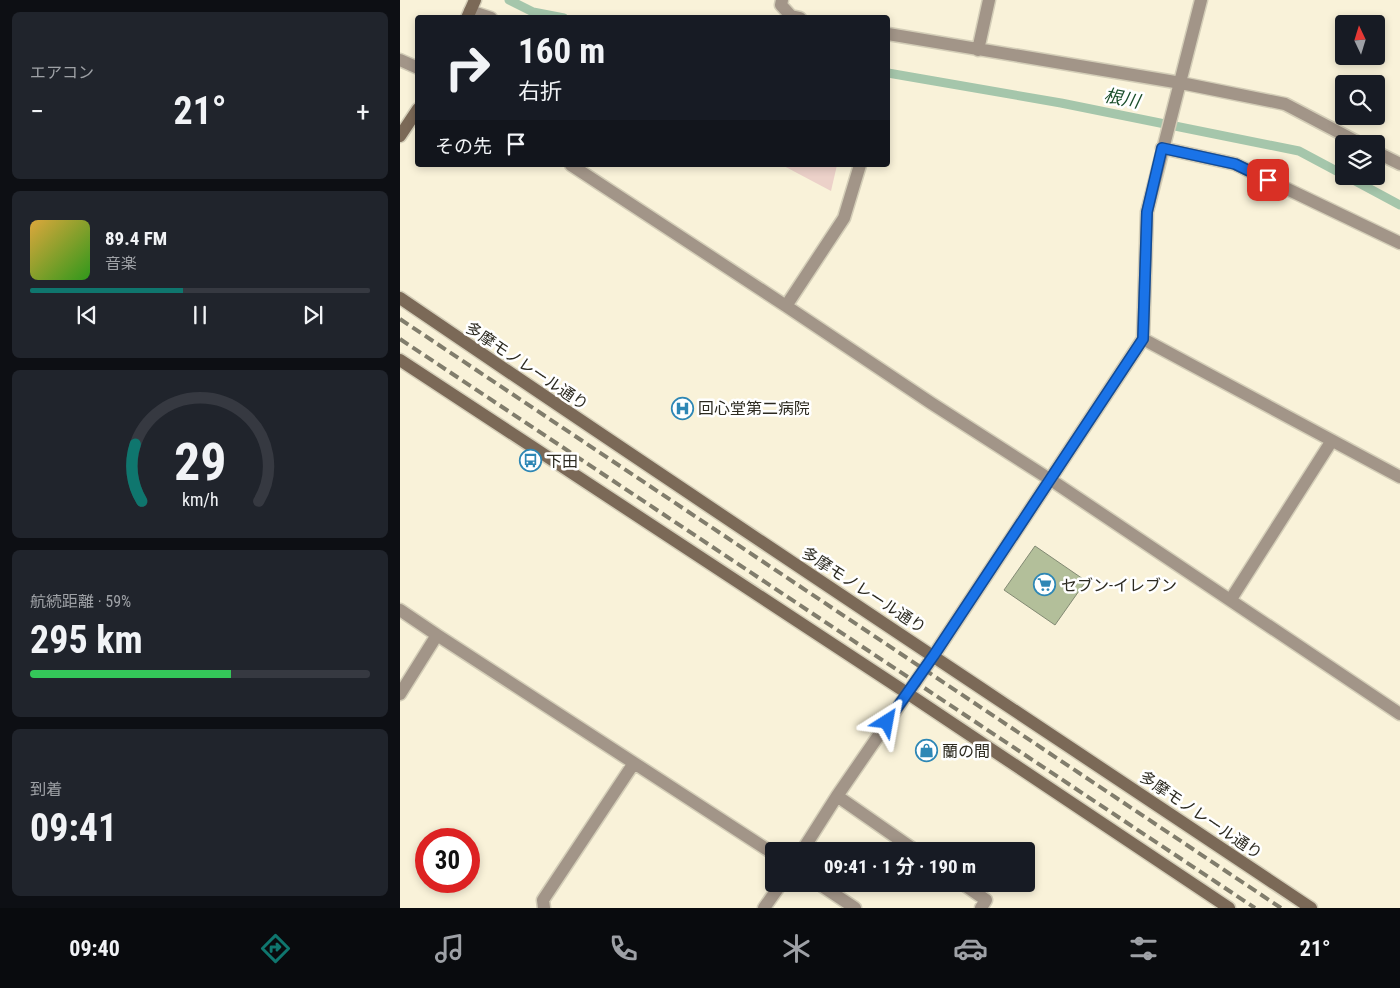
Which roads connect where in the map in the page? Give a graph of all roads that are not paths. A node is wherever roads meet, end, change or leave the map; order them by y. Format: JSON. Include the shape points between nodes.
{"nodes":[{"id":1,"x":782,"y":0,"type":"edge"},
{"id":2,"x":989,"y":0,"type":"edge"},
{"id":3,"x":1201,"y":0,"type":"edge"},
{"id":4,"x":471,"y":10,"type":"edge"},
{"id":5,"x":484,"y":15,"type":"edge"},
{"id":6,"x":789,"y":15,"type":"edge"},
{"id":7,"x":890,"y":34,"type":"edge"},
{"id":8,"x":978,"y":50,"type":"junction"},
{"id":9,"x":400,"y":60,"type":"edge"},
{"id":10,"x":415,"y":67,"type":"edge"},
{"id":11,"x":1180,"y":83,"type":"junction"},
{"id":12,"x":415,"y":114,"type":"edge"},
{"id":13,"x":1344,"y":135,"type":"edge"},
{"id":14,"x":400,"y":136,"type":"edge"},
{"id":15,"x":1163,"y":143,"type":"junction"},
{"id":16,"x":1385,"y":156,"type":"edge"},
{"id":17,"x":1400,"y":164,"type":"edge"},
{"id":18,"x":573,"y":167,"type":"edge"},
{"id":19,"x":859,"y":167,"type":"edge"},
{"id":20,"x":1400,"y":243,"type":"edge"},
{"id":21,"x":400,"y":298,"type":"edge"},
{"id":22,"x":786,"y":306,"type":"junction"},
{"id":23,"x":1143,"y":339,"type":"junction"},
{"id":24,"x":400,"y":360,"type":"edge"},
{"id":25,"x":1332,"y":442,"type":"junction"},
{"id":26,"x":1400,"y":477,"type":"edge"},
{"id":27,"x":1051,"y":480,"type":"junction"},
{"id":28,"x":1231,"y":598,"type":"junction"},
{"id":29,"x":400,"y":610,"type":"edge"},
{"id":30,"x":437,"y":635,"type":"junction"},
{"id":31,"x":934,"y":655,"type":"junction"},
{"id":32,"x":907,"y":693,"type":"junction"},
{"id":33,"x":400,"y":694,"type":"edge"},
{"id":34,"x":1400,"y":714,"type":"edge"},
{"id":35,"x":634,"y":763,"type":"junction"},
{"id":36,"x":837,"y":796,"type":"junction"},
{"id":37,"x":808,"y":842,"type":"edge"},
{"id":38,"x":903,"y":842,"type":"edge"},
{"id":39,"x":765,"y":848,"type":"edge"},
{"id":40,"x":775,"y":892,"type":"edge"},
{"id":41,"x":831,"y":892,"type":"edge"},
{"id":42,"x":974,"y":892,"type":"edge"},
{"id":43,"x":544,"y":908,"type":"edge"},
{"id":44,"x":764,"y":908,"type":"edge"},
{"id":45,"x":855,"y":908,"type":"edge"},
{"id":46,"x":981,"y":908,"type":"edge"},
{"id":47,"x":1229,"y":908,"type":"edge"},
{"id":48,"x":1311,"y":908,"type":"edge"}],
"edges":[{"from":1,"to":6,"type":"street","via":[[781,5]]},
{"from":2,"to":8,"type":"street"},
{"from":3,"to":11,"type":"street"},
{"from":4,"to":5,"type":"street"},
{"from":7,"to":8,"type":"street"},
{"from":8,"to":11,"type":"street"},
{"from":9,"to":10,"type":"street"},
{"from":11,"to":13,"type":"street","via":[[1285,104]]},
{"from":11,"to":15,"type":"street"},
{"from":12,"to":14,"type":"main road"},
{"from":15,"to":20,"type":"street","via":[[1235,164]]},
{"from":15,"to":23,"type":"street","via":[[1147,212]]},
{"from":16,"to":17,"type":"street"},
{"from":18,"to":22,"type":"street"},
{"from":19,"to":22,"type":"street","via":[[844,218]]},
{"from":21,"to":31,"type":"main road","name":"多摩モノレール通り","via":[[648,468]]},
{"from":22,"to":27,"type":"street"},
{"from":23,"to":25,"type":"street"},
{"from":23,"to":27,"type":"street"},
{"from":24,"to":32,"type":"main road"},
{"from":25,"to":26,"type":"street"},
{"from":25,"to":28,"type":"street"},
{"from":27,"to":28,"type":"street"},
{"from":27,"to":31,"type":"street"},
{"from":28,"to":34,"type":"street"},
{"from":29,"to":30,"type":"street"},
{"from":30,"to":33,"type":"street"},
{"from":30,"to":35,"type":"street"},
{"from":31,"to":32,"type":"street"},
{"from":31,"to":48,"type":"main road","name":"多摩モノレール通り"},
{"from":32,"to":36,"type":"street"},
{"from":32,"to":47,"type":"main road"},
{"from":35,"to":39,"type":"street"},
{"from":35,"to":43,"type":"street","via":[[543,900]]},
{"from":36,"to":37,"type":"street"},
{"from":36,"to":38,"type":"street"},
{"from":40,"to":44,"type":"street"},
{"from":41,"to":45,"type":"street"},
{"from":42,"to":46,"type":"street","via":[[986,900]]}]}
